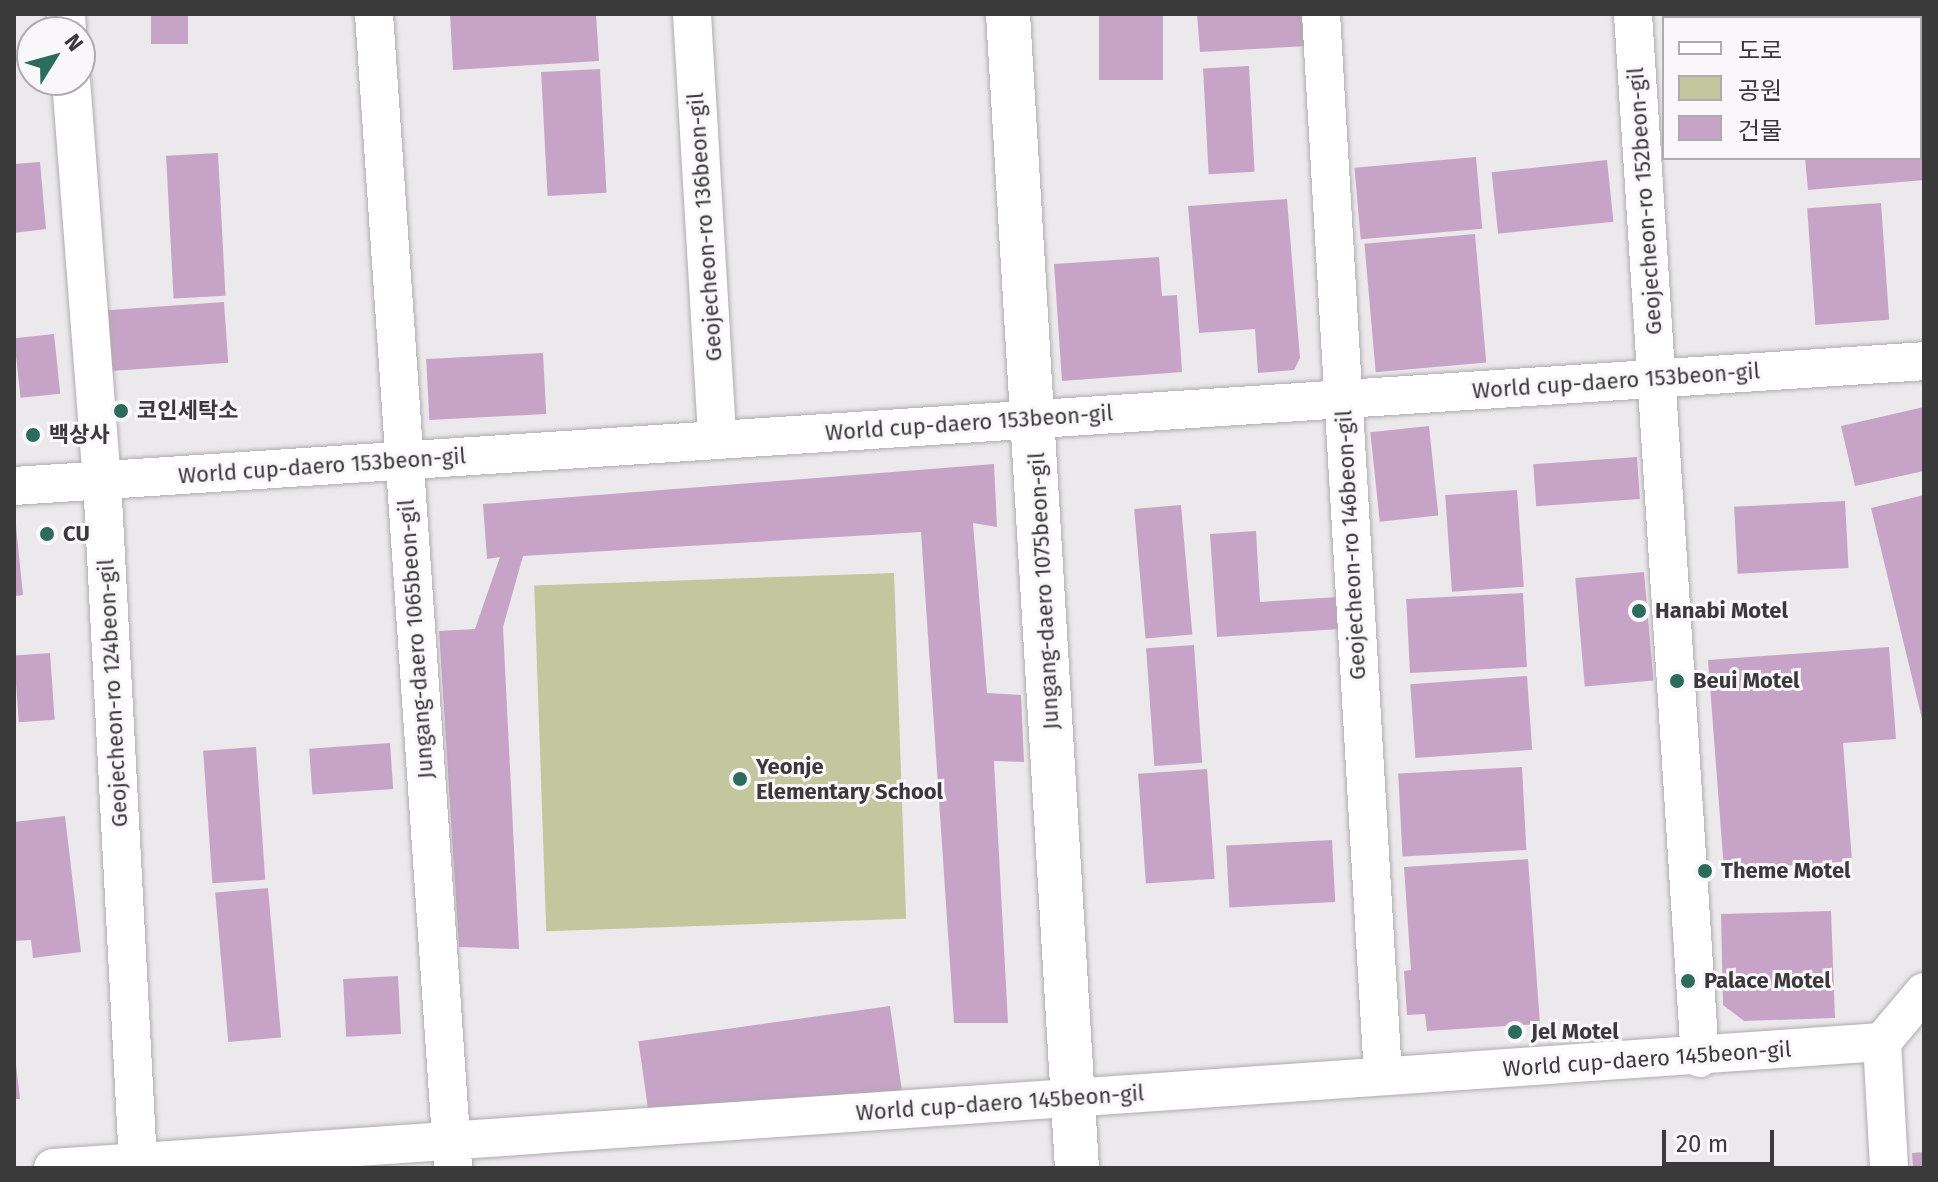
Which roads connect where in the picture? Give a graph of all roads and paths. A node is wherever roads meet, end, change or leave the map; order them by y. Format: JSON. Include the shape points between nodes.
{"nodes":[{"id":1,"x":374,"y":14,"type":"edge"},
{"id":2,"x":692,"y":14,"type":"edge"},
{"id":3,"x":1008,"y":14,"type":"edge"},
{"id":4,"x":1321,"y":14,"type":"edge"},
{"id":5,"x":1633,"y":14,"type":"edge"},
{"id":6,"x":72,"y":96,"type":"edge"},
{"id":7,"x":1924,"y":361,"type":"edge"},
{"id":8,"x":1657,"y":378,"type":"junction"},
{"id":9,"x":1342,"y":399,"type":"junction"},
{"id":10,"x":1035,"y":419,"type":"junction"},
{"id":11,"x":717,"y":440,"type":"junction"},
{"id":12,"x":404,"y":460,"type":"junction"},
{"id":13,"x":102,"y":480,"type":"junction"},
{"id":14,"x":14,"y":486,"type":"edge"},
{"id":15,"x":1924,"y":992,"type":"edge"},
{"id":16,"x":1882,"y":1042,"type":"junction"},
{"id":17,"x":1700,"y":1058,"type":"junction"},
{"id":18,"x":1383,"y":1076,"type":"junction"},
{"id":19,"x":1073,"y":1097,"type":"junction"},
{"id":20,"x":452,"y":1154,"type":"edge"},
{"id":21,"x":138,"y":1162,"type":"junction"},
{"id":22,"x":53,"y":1168,"type":"edge"},
{"id":23,"x":1077,"y":1168,"type":"edge"},
{"id":24,"x":1889,"y":1168,"type":"edge"}],
"edges":[{"from":1,"to":12,"type":"street","name":"Jungang-daero 1065beon-gil"},
{"from":2,"to":11,"type":"street","name":"Geojecheon-ro 136beon-gil"},
{"from":3,"to":10,"type":"street","name":"Jungang-daero 1075beon-gil"},
{"from":4,"to":9,"type":"street","name":"Geojecheon-ro 146beon-gil"},
{"from":5,"to":8,"type":"street","name":"Geojecheon-ro 152beon-gil"},
{"from":6,"to":13,"type":"street","name":"Geojecheon-ro 124beon-gil"},
{"from":7,"to":8,"type":"street","name":"World cup-daero 153beon-gil"},
{"from":8,"to":9,"type":"street","name":"World cup-daero 153beon-gil"},
{"from":8,"to":17,"type":"street","name":"Geojecheon-ro 152beon-gil"},
{"from":9,"to":10,"type":"street","name":"World cup-daero 153beon-gil"},
{"from":9,"to":18,"type":"street","name":"Geojecheon-ro 146beon-gil"},
{"from":10,"to":11,"type":"street","name":"World cup-daero 153beon-gil"},
{"from":10,"to":19,"type":"street","name":"Jungang-daero 1075beon-gil"},
{"from":11,"to":12,"type":"street","name":"World cup-daero 153beon-gil"},
{"from":12,"to":13,"type":"street","name":"World cup-daero 153beon-gil"},
{"from":12,"to":20,"type":"street","name":"Jungang-daero 1065beon-gil"},
{"from":13,"to":14,"type":"street","name":"World cup-daero 153beon-gil"},
{"from":13,"to":21,"type":"street","name":"Geojecheon-ro 124beon-gil"},
{"from":15,"to":16,"type":"street"},
{"from":16,"to":17,"type":"street","name":"World cup-daero 145beon-gil"},
{"from":16,"to":24,"type":"street"},
{"from":17,"to":18,"type":"street","name":"World cup-daero 145beon-gil"},
{"from":18,"to":19,"type":"street","name":"World cup-daero 145beon-gil"},
{"from":19,"to":20,"type":"street","name":"World cup-daero 145beon-gil"},
{"from":19,"to":23,"type":"street","name":"Jungang-daero 1075beon-gil"},
{"from":20,"to":21,"type":"street","name":"World cup-daero 145beon-gil"},
{"from":21,"to":22,"type":"street","name":"World cup-daero 145beon-gil"}]}
